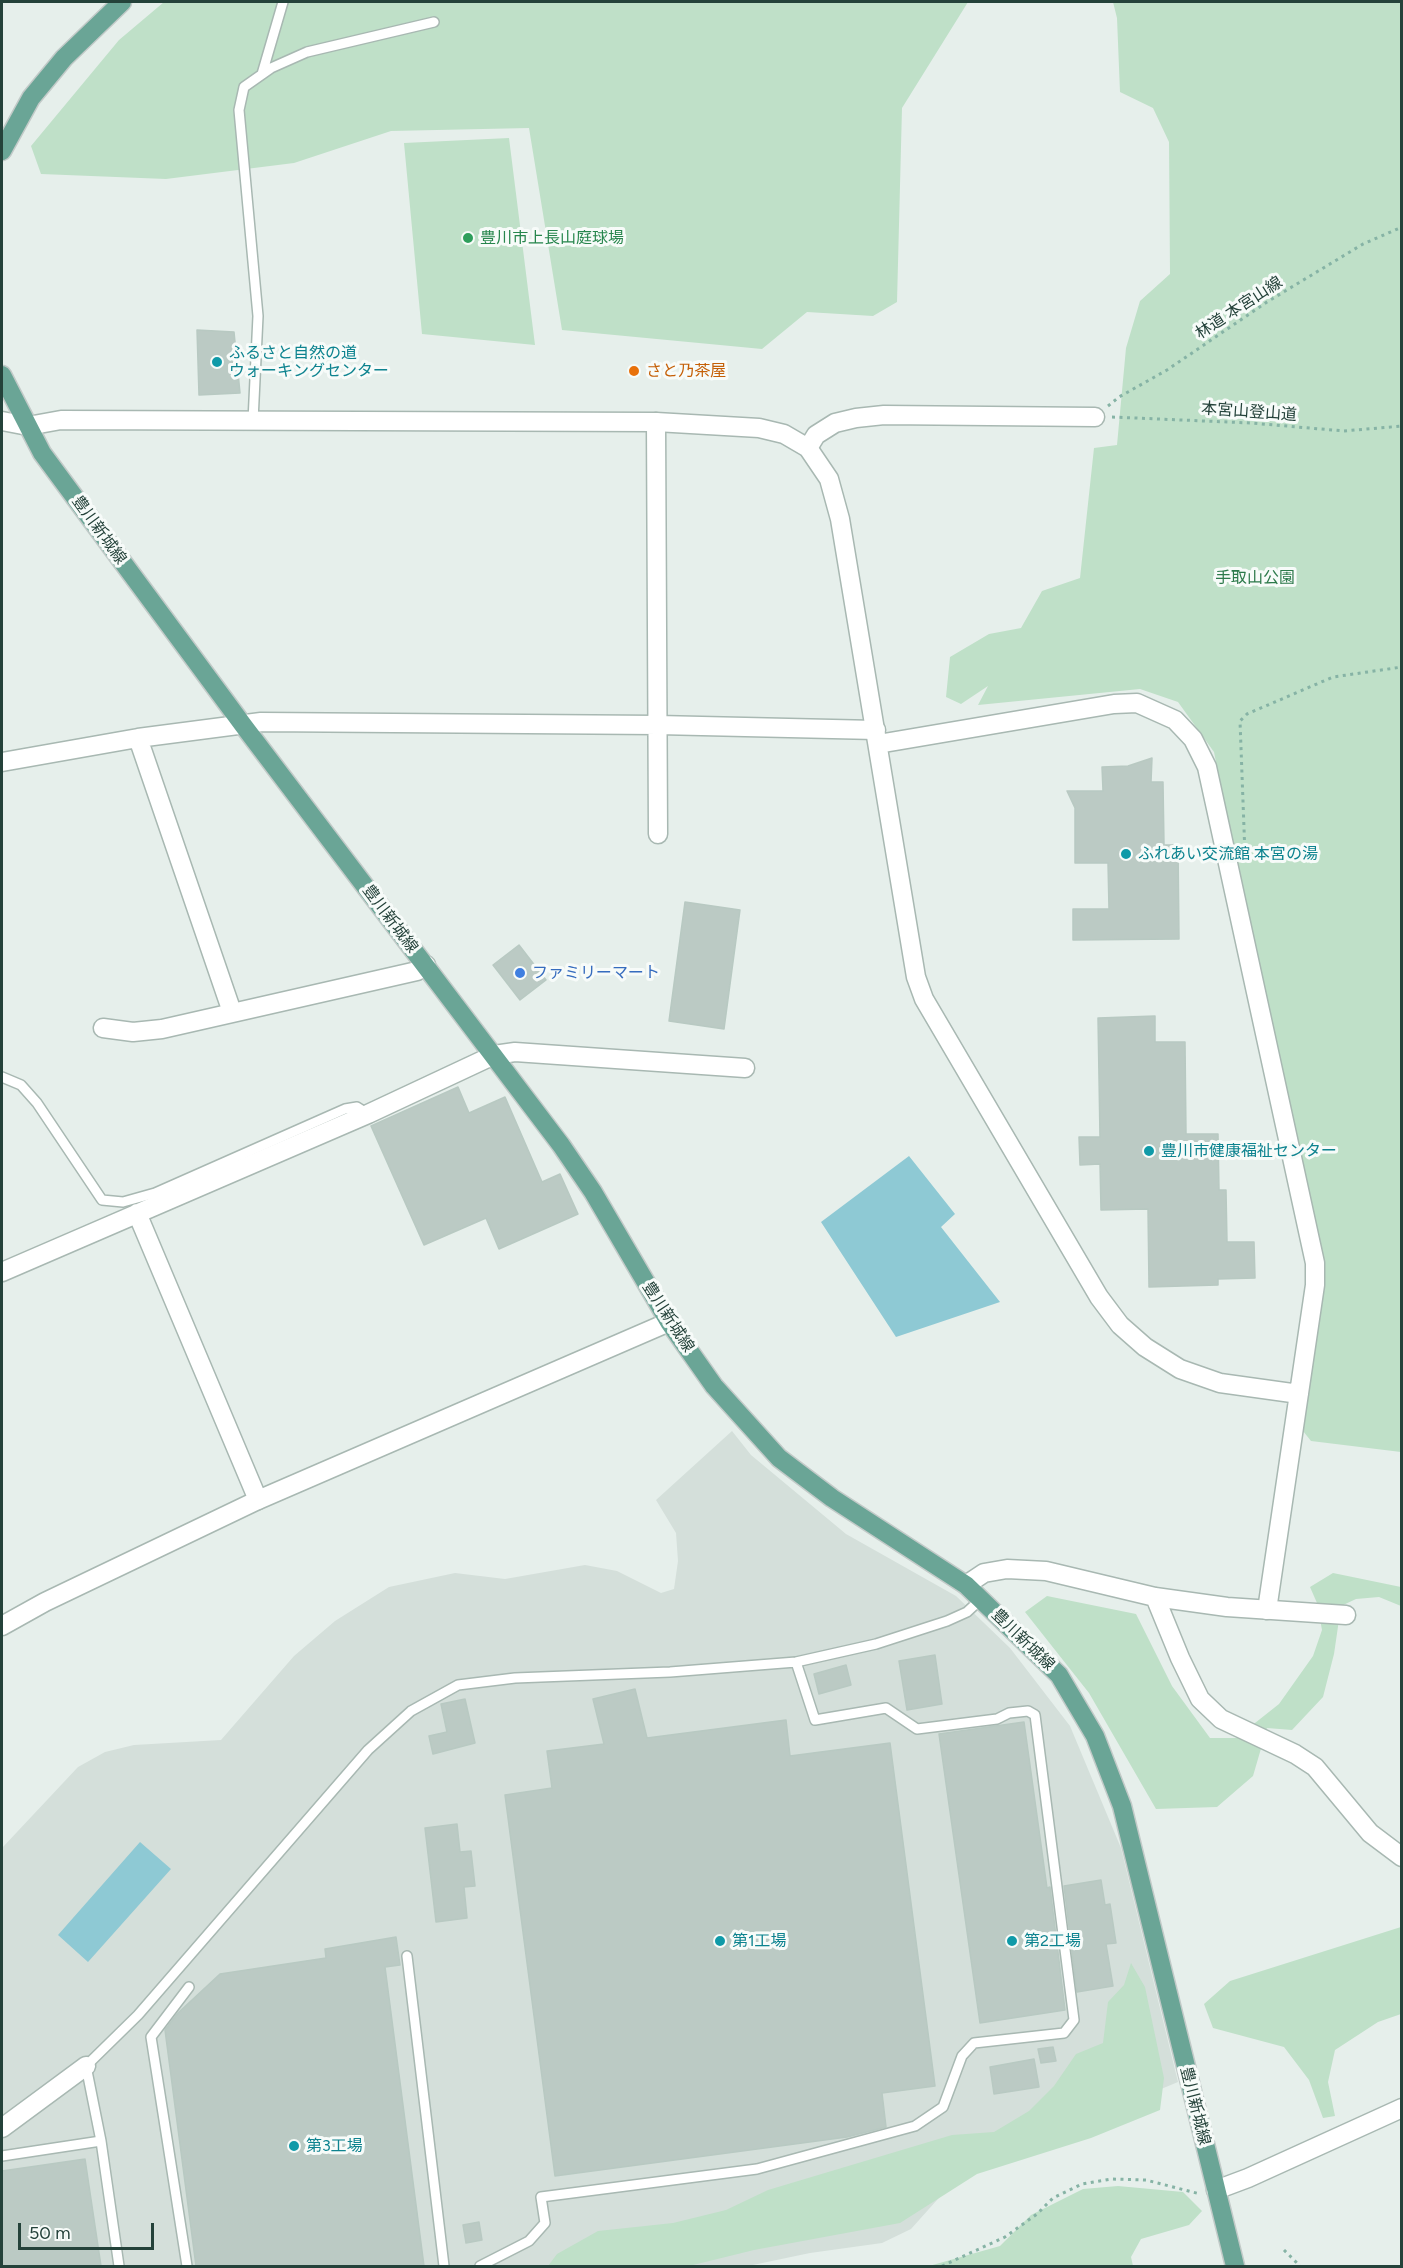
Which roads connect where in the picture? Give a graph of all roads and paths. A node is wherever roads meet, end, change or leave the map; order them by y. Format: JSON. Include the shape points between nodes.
{"nodes":[{"id":1,"x":122,"y":2,"type":"edge"},
{"id":2,"x":284,"y":2,"type":"edge"},
{"id":3,"x":434,"y":22,"type":"dead end"},
{"id":4,"x":262,"y":74,"type":"junction"},
{"id":5,"x":2,"y":151,"type":"edge"},
{"id":6,"x":1401,"y":226,"type":"edge"},
{"id":7,"x":2,"y":375,"type":"edge"},
{"id":8,"x":1095,"y":417,"type":"junction"},
{"id":9,"x":2,"y":421,"type":"edge"},
{"id":10,"x":254,"y":421,"type":"junction"},
{"id":11,"x":656,"y":422,"type":"junction"},
{"id":12,"x":28,"y":426,"type":"junction"},
{"id":13,"x":1401,"y":426,"type":"edge"},
{"id":14,"x":808,"y":448,"type":"junction"},
{"id":15,"x":1401,"y":667,"type":"edge"},
{"id":16,"x":243,"y":725,"type":"junction"},
{"id":17,"x":658,"y":725,"type":"junction"},
{"id":18,"x":877,"y":737,"type":"junction"},
{"id":19,"x":138,"y":738,"type":"junction"},
{"id":20,"x":2,"y":762,"type":"edge"},
{"id":21,"x":658,"y":834,"type":"dead end"},
{"id":22,"x":1227,"y":862,"type":"junction"},
{"id":23,"x":426,"y":965,"type":"junction"},
{"id":24,"x":232,"y":1012,"type":"junction"},
{"id":25,"x":103,"y":1028,"type":"dead end"},
{"id":26,"x":494,"y":1055,"type":"junction"},
{"id":27,"x":745,"y":1068,"type":"dead end"},
{"id":28,"x":2,"y":1077,"type":"edge"},
{"id":29,"x":368,"y":1114,"type":"junction"},
{"id":30,"x":137,"y":1212,"type":"junction"},
{"id":31,"x":2,"y":1272,"type":"edge"},
{"id":32,"x":669,"y":1322,"type":"junction"},
{"id":33,"x":1299,"y":1394,"type":"junction"},
{"id":34,"x":258,"y":1500,"type":"junction"},
{"id":35,"x":966,"y":1585,"type":"junction"},
{"id":36,"x":1155,"y":1597,"type":"junction"},
{"id":37,"x":981,"y":1599,"type":"junction"},
{"id":38,"x":1268,"y":1610,"type":"junction"},
{"id":39,"x":1346,"y":1615,"type":"dead end"},
{"id":40,"x":2,"y":1626,"type":"edge"},
{"id":41,"x":796,"y":1662,"type":"junction"},
{"id":42,"x":1401,"y":1857,"type":"edge"},
{"id":43,"x":407,"y":1956,"type":"dead end"},
{"id":44,"x":189,"y":1987,"type":"dead end"},
{"id":45,"x":86,"y":2066,"type":"junction"},
{"id":46,"x":1401,"y":2108,"type":"edge"},
{"id":47,"x":2,"y":2128,"type":"edge"},
{"id":48,"x":101,"y":2141,"type":"junction"},
{"id":49,"x":2,"y":2156,"type":"edge"},
{"id":50,"x":1216,"y":2190,"type":"junction"},
{"id":51,"x":1284,"y":2250,"type":"dead end"},
{"id":52,"x":119,"y":2266,"type":"edge"},
{"id":53,"x":187,"y":2266,"type":"edge"},
{"id":54,"x":444,"y":2266,"type":"edge"},
{"id":55,"x":480,"y":2266,"type":"edge"},
{"id":56,"x":942,"y":2266,"type":"edge"},
{"id":57,"x":1235,"y":2266,"type":"edge"},
{"id":58,"x":1300,"y":2266,"type":"edge"}],
"edges":[{"from":1,"to":5,"type":"main road","via":[[64,58],[31,98]]},
{"from":2,"to":4,"type":"lane"},
{"from":3,"to":4,"type":"lane","via":[[307,52]]},
{"from":4,"to":10,"type":"lane","via":[[244,87],[239,110],[258,316]]},
{"from":6,"to":8,"type":"path","name":"林道 本宮山線","via":[[1363,244],[1268,302],[1167,370],[1119,397]]},
{"from":7,"to":12,"type":"main road","name":"豊川新城線"},
{"from":8,"to":13,"type":"path","name":"本宮山登山道","via":[[1344,431]]},
{"from":8,"to":14,"type":"street","via":[[856,418],[835,423],[816,435]]},
{"from":9,"to":12,"type":"street"},
{"from":10,"to":11,"type":"street"},
{"from":10,"to":12,"type":"street","via":[[61,420]]},
{"from":11,"to":14,"type":"street","via":[[759,428],[784,434]]},
{"from":11,"to":17,"type":"street"},
{"from":12,"to":16,"type":"main road","name":"豊川新城線","via":[[42,453]]},
{"from":14,"to":18,"type":"street","via":[[829,479],[840,519]]},
{"from":15,"to":22,"type":"path","via":[[1333,677],[1240,720],[1246,850],[1245,855]]},
{"from":16,"to":17,"type":"street"},
{"from":16,"to":19,"type":"street"},
{"from":16,"to":23,"type":"main road","name":"豊川新城線"},
{"from":17,"to":18,"type":"street"},
{"from":17,"to":21,"type":"street"},
{"from":18,"to":22,"type":"street","via":[[1114,704],[1155,709],[1175,720],[1193,738],[1203,758]]},
{"from":18,"to":33,"type":"street","via":[[916,977],[924,999],[1099,1297],[1120,1325],[1180,1369],[1220,1383]]},
{"from":19,"to":20,"type":"street"},
{"from":19,"to":24,"type":"street"},
{"from":22,"to":33,"type":"street","via":[[1315,1263]]},
{"from":23,"to":24,"type":"street","via":[[417,971]]},
{"from":23,"to":26,"type":"main road","name":"豊川新城線"},
{"from":24,"to":25,"type":"street","via":[[162,1029],[133,1032]]},
{"from":26,"to":27,"type":"street","via":[[515,1052]]},
{"from":26,"to":29,"type":"street"},
{"from":26,"to":32,"type":"main road","name":"豊川新城線","via":[[593,1192]]},
{"from":28,"to":29,"type":"lane","via":[[21,1085],[37,1103],[102,1200],[123,1202],[155,1193],[345,1109],[357,1107]]},
{"from":29,"to":30,"type":"street"},
{"from":30,"to":31,"type":"street"},
{"from":30,"to":34,"type":"street"},
{"from":32,"to":34,"type":"street"},
{"from":32,"to":35,"type":"main road","name":"豊川新城線","via":[[714,1386],[779,1458],[831,1498]]},
{"from":33,"to":38,"type":"street"},
{"from":34,"to":40,"type":"street"},
{"from":35,"to":36,"type":"street","via":[[984,1573],[1007,1569],[1046,1571]]},
{"from":35,"to":37,"type":"main road","name":"豊川新城線"},
{"from":36,"to":38,"type":"street"},
{"from":36,"to":42,"type":"street","via":[[1200,1699],[1221,1719],[1296,1754],[1314,1767],[1370,1833]]},
{"from":37,"to":41,"type":"lane","via":[[967,1612],[947,1621],[876,1644]]},
{"from":37,"to":50,"type":"main road","name":"豊川新城線","via":[[1059,1675],[1095,1737],[1122,1806]]},
{"from":38,"to":39,"type":"street"},
{"from":41,"to":45,"type":"lane","via":[[515,1678],[458,1685],[438,1694],[411,1711],[368,1750],[138,2015]]},
{"from":41,"to":55,"type":"lane","via":[[814,1720],[886,1708],[917,1729],[997,1719],[1009,1713],[1028,1711],[1035,1715],[1074,2020],[1064,2033],[974,2043],[962,2056],[943,2107],[915,2126],[757,2169],[541,2196],[545,2223],[529,2241]]},
{"from":43,"to":54,"type":"lane"},
{"from":44,"to":53,"type":"lane","via":[[151,2037]]},
{"from":45,"to":47,"type":"street"},
{"from":45,"to":48,"type":"lane"},
{"from":46,"to":50,"type":"street"},
{"from":48,"to":49,"type":"lane"},
{"from":48,"to":52,"type":"lane"},
{"from":50,"to":56,"type":"path","via":[[1206,2195],[1146,2180],[1111,2179],[1082,2184],[1053,2198],[1005,2237]]},
{"from":50,"to":57,"type":"main road","name":"豊川新城線"},
{"from":51,"to":58,"type":"path"}]}
